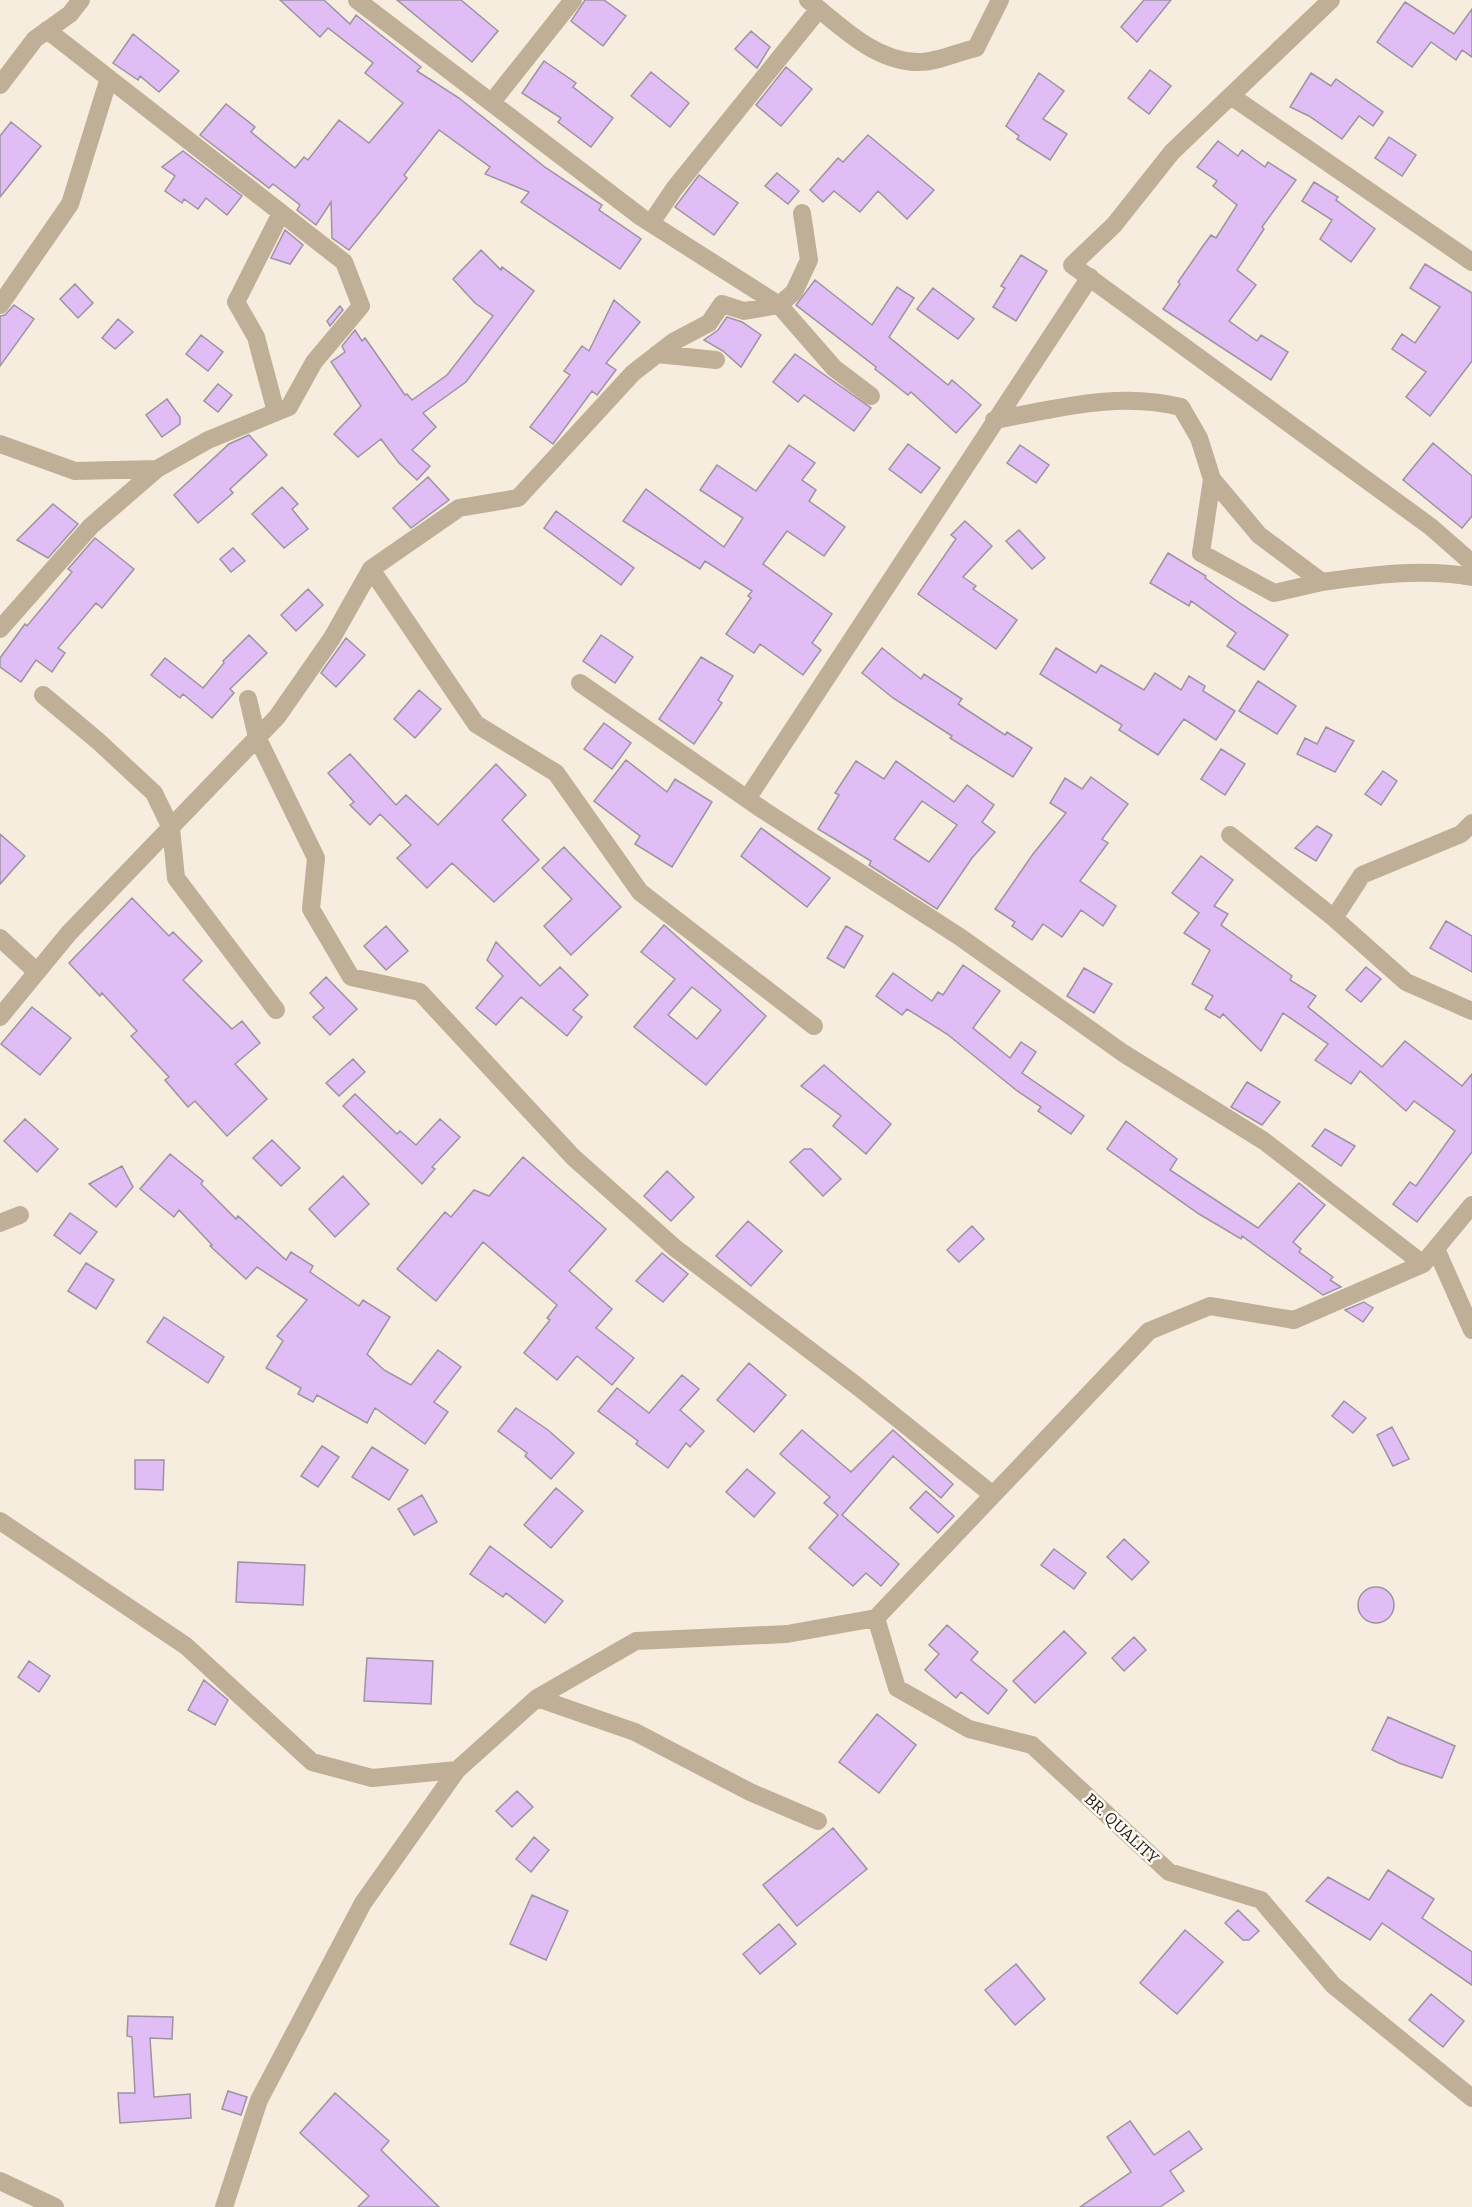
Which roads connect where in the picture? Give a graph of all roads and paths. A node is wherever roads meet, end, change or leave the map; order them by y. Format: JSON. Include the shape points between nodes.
{"nodes":[{"id":1,"x":81,"y":0,"type":"edge"},
{"id":2,"x":357,"y":0,"type":"edge"},
{"id":3,"x":573,"y":0,"type":"edge"},
{"id":4,"x":1000,"y":0,"type":"edge"},
{"id":5,"x":1331,"y":0,"type":"edge"},
{"id":6,"x":814,"y":4,"type":"edge"},
{"id":7,"x":48,"y":30,"type":"junction"},
{"id":8,"x":109,"y":78,"type":"junction"},
{"id":9,"x":0,"y":85,"type":"edge"},
{"id":10,"x":1231,"y":96,"type":"junction"},
{"id":11,"x":492,"y":102,"type":"junction"},
{"id":12,"x":281,"y":213,"type":"junction"},
{"id":13,"x":802,"y":213,"type":"dead end"},
{"id":14,"x":651,"y":223,"type":"junction"},
{"id":15,"x":1472,"y":262,"type":"edge"},
{"id":16,"x":1090,"y":277,"type":"junction"},
{"id":17,"x":0,"y":305,"type":"edge"},
{"id":18,"x":779,"y":305,"type":"junction"},
{"id":19,"x":657,"y":354,"type":"junction"},
{"id":20,"x":716,"y":360,"type":"dead end"},
{"id":21,"x":870,"y":396,"type":"dead end"},
{"id":22,"x":276,"y":412,"type":"junction"},
{"id":23,"x":994,"y":420,"type":"junction"},
{"id":24,"x":0,"y":444,"type":"edge"},
{"id":25,"x":157,"y":469,"type":"junction"},
{"id":26,"x":1212,"y":479,"type":"junction"},
{"id":27,"x":1472,"y":563,"type":"edge"},
{"id":28,"x":370,"y":569,"type":"junction"},
{"id":29,"x":1472,"y":577,"type":"edge"},
{"id":30,"x":1322,"y":582,"type":"junction"},
{"id":31,"x":0,"y":629,"type":"edge"},
{"id":32,"x":580,"y":683,"type":"dead end"},
{"id":33,"x":43,"y":696,"type":"dead end"},
{"id":34,"x":248,"y":699,"type":"dead end"},
{"id":35,"x":257,"y":737,"type":"junction"},
{"id":36,"x":747,"y":799,"type":"junction"},
{"id":37,"x":1472,"y":824,"type":"edge"},
{"id":38,"x":171,"y":828,"type":"junction"},
{"id":39,"x":1230,"y":835,"type":"dead end"},
{"id":40,"x":1335,"y":918,"type":"junction"},
{"id":41,"x":0,"y":938,"type":"edge"},
{"id":42,"x":37,"y":972,"type":"junction"},
{"id":43,"x":276,"y":1010,"type":"dead end"},
{"id":44,"x":1472,"y":1011,"type":"edge"},
{"id":45,"x":0,"y":1017,"type":"edge"},
{"id":46,"x":814,"y":1026,"type":"dead end"},
{"id":47,"x":1472,"y":1205,"type":"edge"},
{"id":48,"x":20,"y":1215,"type":"dead end"},
{"id":49,"x":0,"y":1224,"type":"edge"},
{"id":50,"x":1436,"y":1249,"type":"junction"},
{"id":51,"x":1423,"y":1264,"type":"junction"},
{"id":52,"x":1472,"y":1330,"type":"edge"},
{"id":53,"x":993,"y":1495,"type":"junction"},
{"id":54,"x":0,"y":1521,"type":"edge"},
{"id":55,"x":876,"y":1618,"type":"junction"},
{"id":56,"x":537,"y":1698,"type":"junction"},
{"id":57,"x":457,"y":1770,"type":"junction"},
{"id":58,"x":818,"y":1821,"type":"dead end"},
{"id":59,"x":1472,"y":2098,"type":"edge"},
{"id":60,"x":0,"y":2181,"type":"edge"},
{"id":61,"x":55,"y":2207,"type":"edge"},
{"id":62,"x":224,"y":2207,"type":"edge"}],
"edges":[{"from":1,"to":7,"type":"street"},
{"from":2,"to":11,"type":"street"},
{"from":3,"to":11,"type":"street"},
{"from":4,"to":6,"type":"street","via":[[976,48],[918,62],[885,56]]},
{"from":5,"to":10,"type":"street"},
{"from":6,"to":14,"type":"street"},
{"from":7,"to":8,"type":"street"},
{"from":7,"to":9,"type":"street","via":[[35,39]]},
{"from":8,"to":12,"type":"street"},
{"from":8,"to":17,"type":"street","via":[[70,204]]},
{"from":10,"to":15,"type":"street"},
{"from":10,"to":16,"type":"street","via":[[1172,152],[1114,225],[1072,265]]},
{"from":11,"to":14,"type":"street"},
{"from":12,"to":22,"type":"street","via":[[236,302],[256,337]]},
{"from":12,"to":22,"type":"street","via":[[344,262],[361,306],[314,362],[289,406]]},
{"from":13,"to":18,"type":"street","via":[[809,260],[794,292]]},
{"from":14,"to":18,"type":"street"},
{"from":16,"to":23,"type":"street"},
{"from":16,"to":27,"type":"street","via":[[1431,527]]},
{"from":18,"to":19,"type":"street","via":[[744,311],[722,304],[709,323]]},
{"from":18,"to":21,"type":"street","via":[[834,368]]},
{"from":19,"to":20,"type":"street"},
{"from":19,"to":28,"type":"street","via":[[633,373],[518,498],[459,508]]},
{"from":22,"to":25,"type":"street","via":[[208,440]]},
{"from":23,"to":26,"type":"street","via":[[1115,399],[1181,407],[1199,438]]},
{"from":23,"to":36,"type":"street"},
{"from":24,"to":25,"type":"street","via":[[75,471]]},
{"from":25,"to":31,"type":"street","via":[[91,526]]},
{"from":26,"to":30,"type":"street","via":[[1259,535]]},
{"from":26,"to":30,"type":"street","via":[[1201,553],[1274,593]]},
{"from":28,"to":35,"type":"street","via":[[332,638],[277,717]]},
{"from":28,"to":46,"type":"street","via":[[476,724],[556,773],[640,892]]},
{"from":29,"to":30,"type":"street","via":[[1449,573],[1377,575]]},
{"from":32,"to":36,"type":"street"},
{"from":33,"to":38,"type":"street","via":[[154,793]]},
{"from":34,"to":35,"type":"street"},
{"from":35,"to":38,"type":"street"},
{"from":35,"to":53,"type":"street","via":[[316,858],[311,909],[351,977],[420,992],[573,1157],[667,1240]]},
{"from":36,"to":51,"type":"street","via":[[960,937],[1123,1053],[1264,1141]]},
{"from":37,"to":40,"type":"street","via":[[1461,834],[1362,875]]},
{"from":38,"to":42,"type":"street","via":[[69,933]]},
{"from":38,"to":43,"type":"street","via":[[176,878]]},
{"from":39,"to":40,"type":"street"},
{"from":40,"to":44,"type":"street","via":[[1406,982]]},
{"from":41,"to":42,"type":"street"},
{"from":42,"to":45,"type":"street"},
{"from":47,"to":50,"type":"street"},
{"from":48,"to":49,"type":"street"},
{"from":50,"to":51,"type":"street"},
{"from":50,"to":52,"type":"street"},
{"from":51,"to":53,"type":"street","via":[[1294,1320],[1210,1306],[1149,1330]]},
{"from":53,"to":55,"type":"street"},
{"from":54,"to":57,"type":"street","via":[[186,1646],[312,1762],[372,1778]]},
{"from":55,"to":56,"type":"street","via":[[787,1634],[636,1641]]},
{"from":55,"to":59,"type":"street","name":"BR. QUALITY","via":[[897,1688],[969,1729],[1032,1744],[1169,1872],[1261,1899],[1333,1985]]},
{"from":56,"to":57,"type":"street"},
{"from":56,"to":58,"type":"street","via":[[635,1732],[750,1792]]},
{"from":57,"to":62,"type":"street","via":[[363,1903],[259,2100]]},
{"from":60,"to":61,"type":"street"}]}
